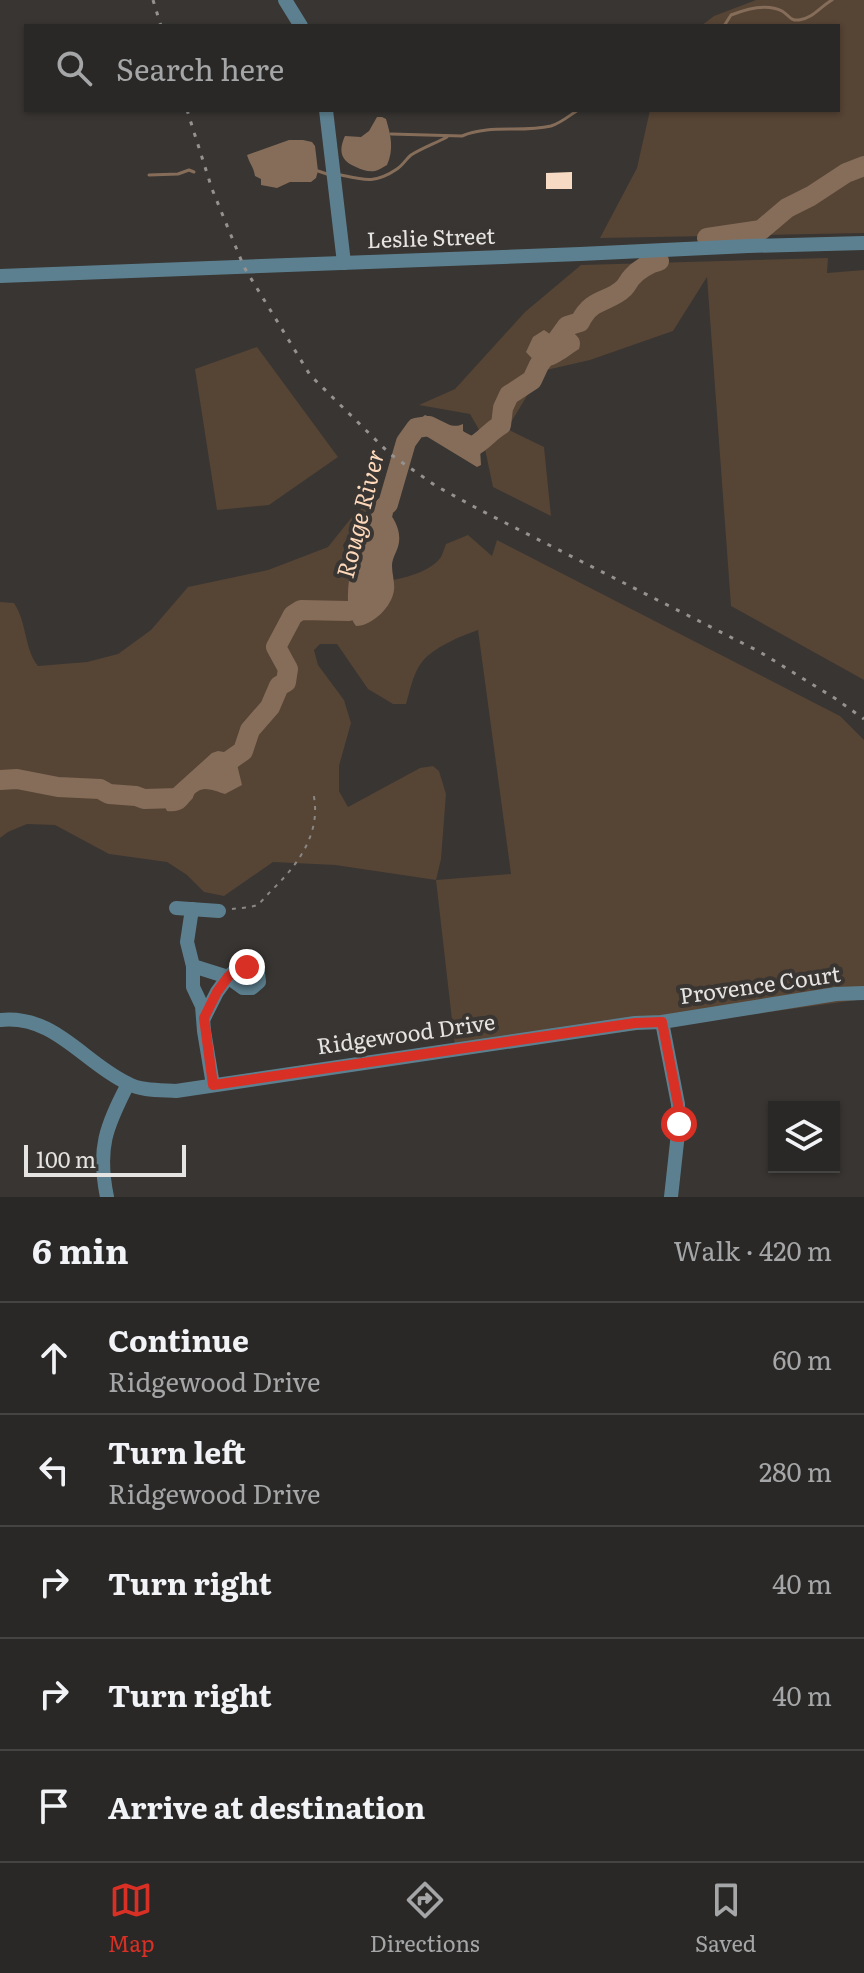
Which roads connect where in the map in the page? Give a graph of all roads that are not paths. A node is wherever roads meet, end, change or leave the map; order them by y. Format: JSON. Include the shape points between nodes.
{"nodes":[{"id":1,"x":285,"y":0,"type":"edge"},
{"id":2,"x":300,"y":24,"type":"edge"},
{"id":3,"x":326,"y":112,"type":"edge"},
{"id":4,"x":864,"y":243,"type":"edge"},
{"id":5,"x":344,"y":263,"type":"junction"},
{"id":6,"x":0,"y":276,"type":"edge"},
{"id":7,"x":176,"y":908,"type":"dead end"},
{"id":8,"x":192,"y":909,"type":"junction"},
{"id":9,"x":219,"y":911,"type":"road end"},
{"id":10,"x":193,"y":966,"type":"junction"},
{"id":11,"x":864,"y":993,"type":"edge"},
{"id":12,"x":204,"y":1018,"type":"junction"},
{"id":13,"x":0,"y":1020,"type":"edge"},
{"id":14,"x":662,"y":1022,"type":"junction"},
{"id":15,"x":128,"y":1084,"type":"junction"},
{"id":16,"x":213,"y":1085,"type":"junction"},
{"id":17,"x":107,"y":1197,"type":"edge"},
{"id":18,"x":671,"y":1197,"type":"edge"}],
"edges":[{"from":1,"to":2,"type":"street"},
{"from":3,"to":5,"type":"street"},
{"from":4,"to":5,"type":"street","name":"Leslie Street"},
{"from":5,"to":6,"type":"street","name":"Leslie Street"},
{"from":7,"to":8,"type":"street"},
{"from":8,"to":9,"type":"street"},
{"from":8,"to":10,"type":"street","via":[[187,942]]},
{"from":10,"to":12,"type":"street","via":[[193,987]]},
{"from":10,"to":12,"type":"street","via":[[228,977]]},
{"from":11,"to":14,"type":"street","name":"Provence Court"},
{"from":12,"to":16,"type":"street"},
{"from":13,"to":15,"type":"street","name":"Ridgewood Drive","via":[[50,1029]]},
{"from":14,"to":16,"type":"street","name":"Ridgewood Drive"},
{"from":14,"to":18,"type":"street","via":[[678,1104]]},
{"from":15,"to":16,"type":"street","name":"Ridgewood Drive","via":[[176,1091]]},
{"from":15,"to":17,"type":"street","via":[[109,1122],[102,1152]]}]}
